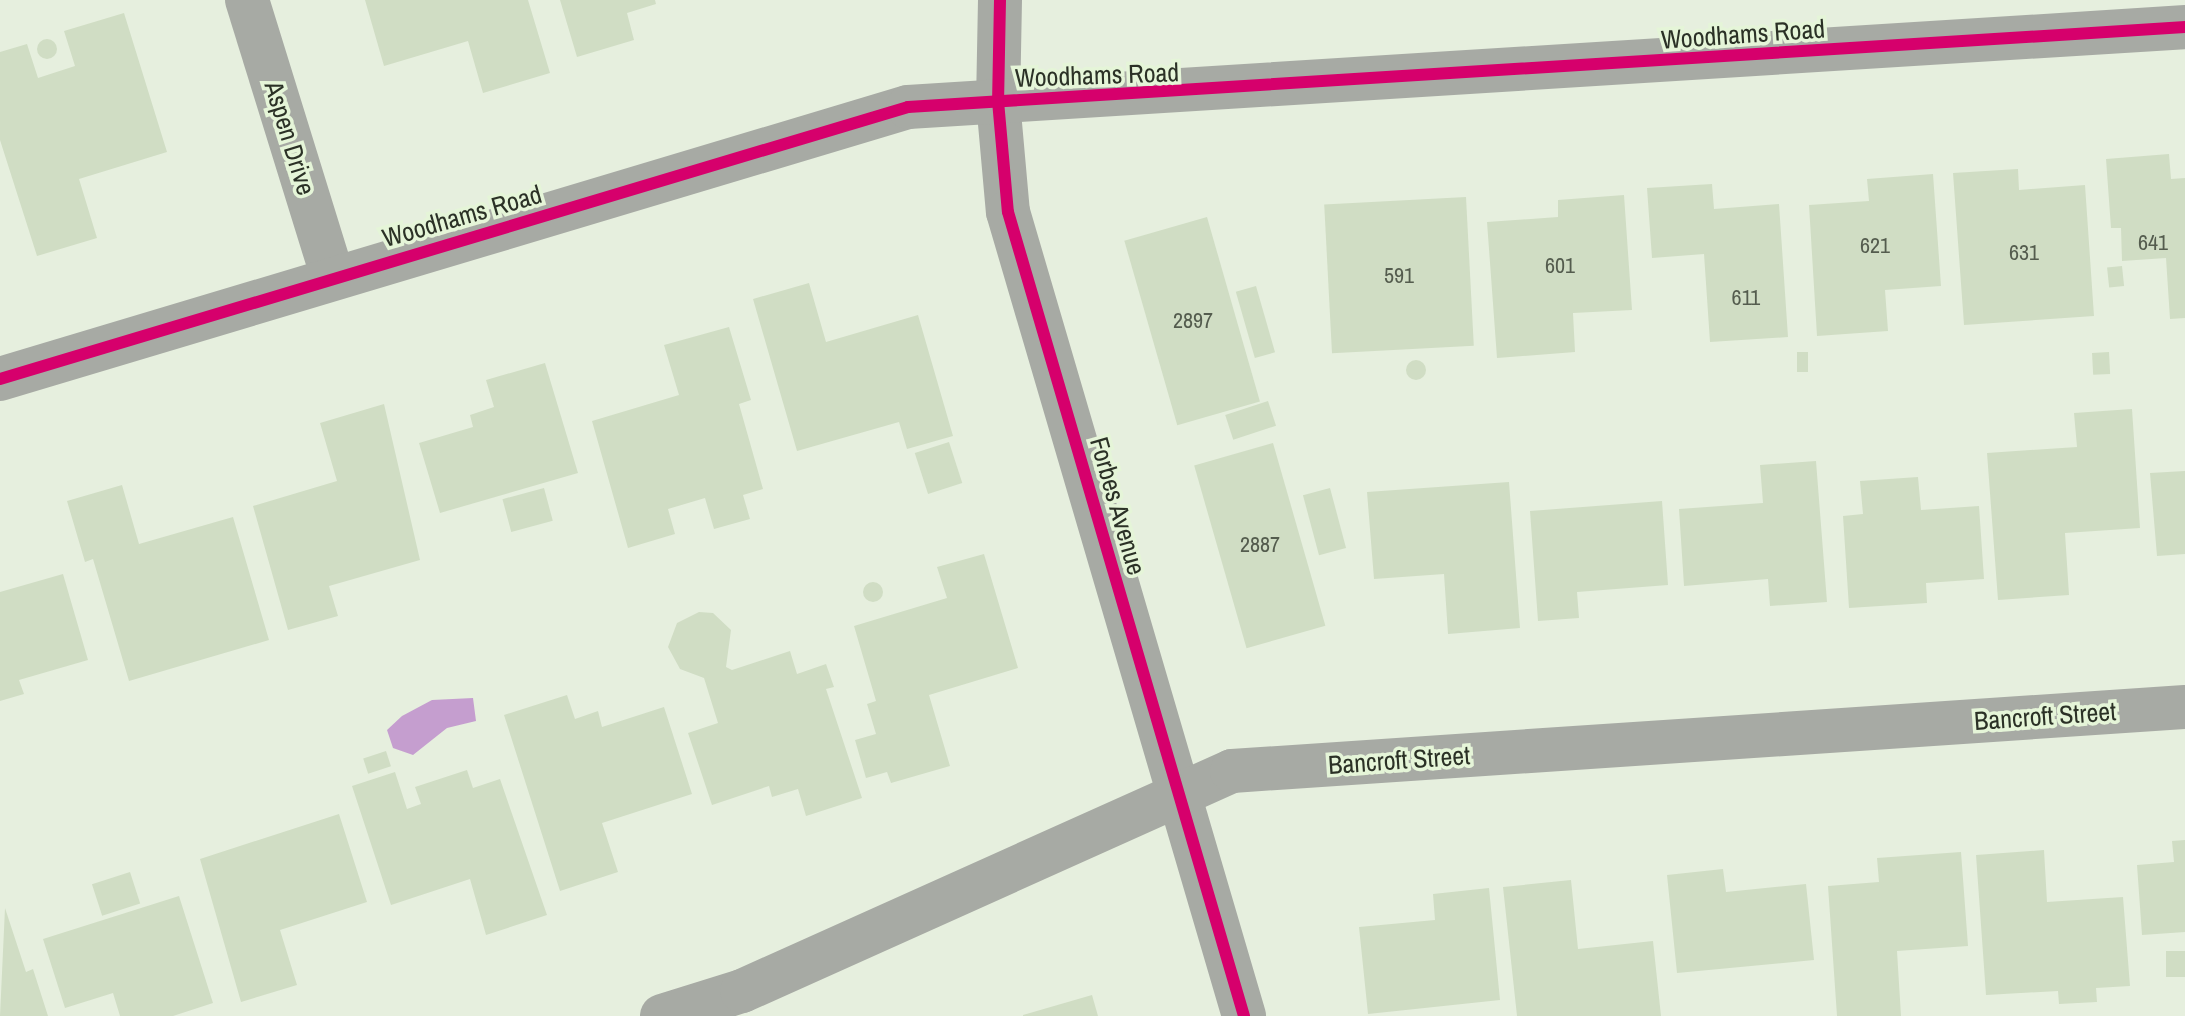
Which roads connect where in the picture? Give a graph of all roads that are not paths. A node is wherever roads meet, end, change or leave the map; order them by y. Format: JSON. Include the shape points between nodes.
{"nodes":[{"id":1,"x":247,"y":0,"type":"edge"},
{"id":2,"x":1000,"y":0,"type":"edge"},
{"id":3,"x":2185,"y":27,"type":"edge"},
{"id":4,"x":998,"y":101,"type":"junction"},
{"id":5,"x":333,"y":277,"type":"junction"},
{"id":6,"x":0,"y":379,"type":"edge"},
{"id":7,"x":2185,"y":707,"type":"edge"},
{"id":8,"x":1180,"y":793,"type":"junction"},
{"id":9,"x":662,"y":1016,"type":"edge"},
{"id":10,"x":1244,"y":1016,"type":"edge"}],
"edges":[{"from":1,"to":5,"type":"street","name":"Aspen Drive"},
{"from":2,"to":4,"type":"street","name":"Forbes Avenue"},
{"from":3,"to":4,"type":"street","name":"Woodhams Road"},
{"from":4,"to":5,"type":"street","name":"Woodhams Road","via":[[908,107]]},
{"from":4,"to":8,"type":"street","name":"Forbes Avenue","via":[[1008,212]]},
{"from":5,"to":6,"type":"street","name":"Woodhams Road"},
{"from":7,"to":8,"type":"street","name":"Bancroft Street","via":[[1232,771]]},
{"from":8,"to":9,"type":"street","name":"Bancroft Street","via":[[742,991]]},
{"from":8,"to":10,"type":"street","name":"Forbes Avenue"}]}
